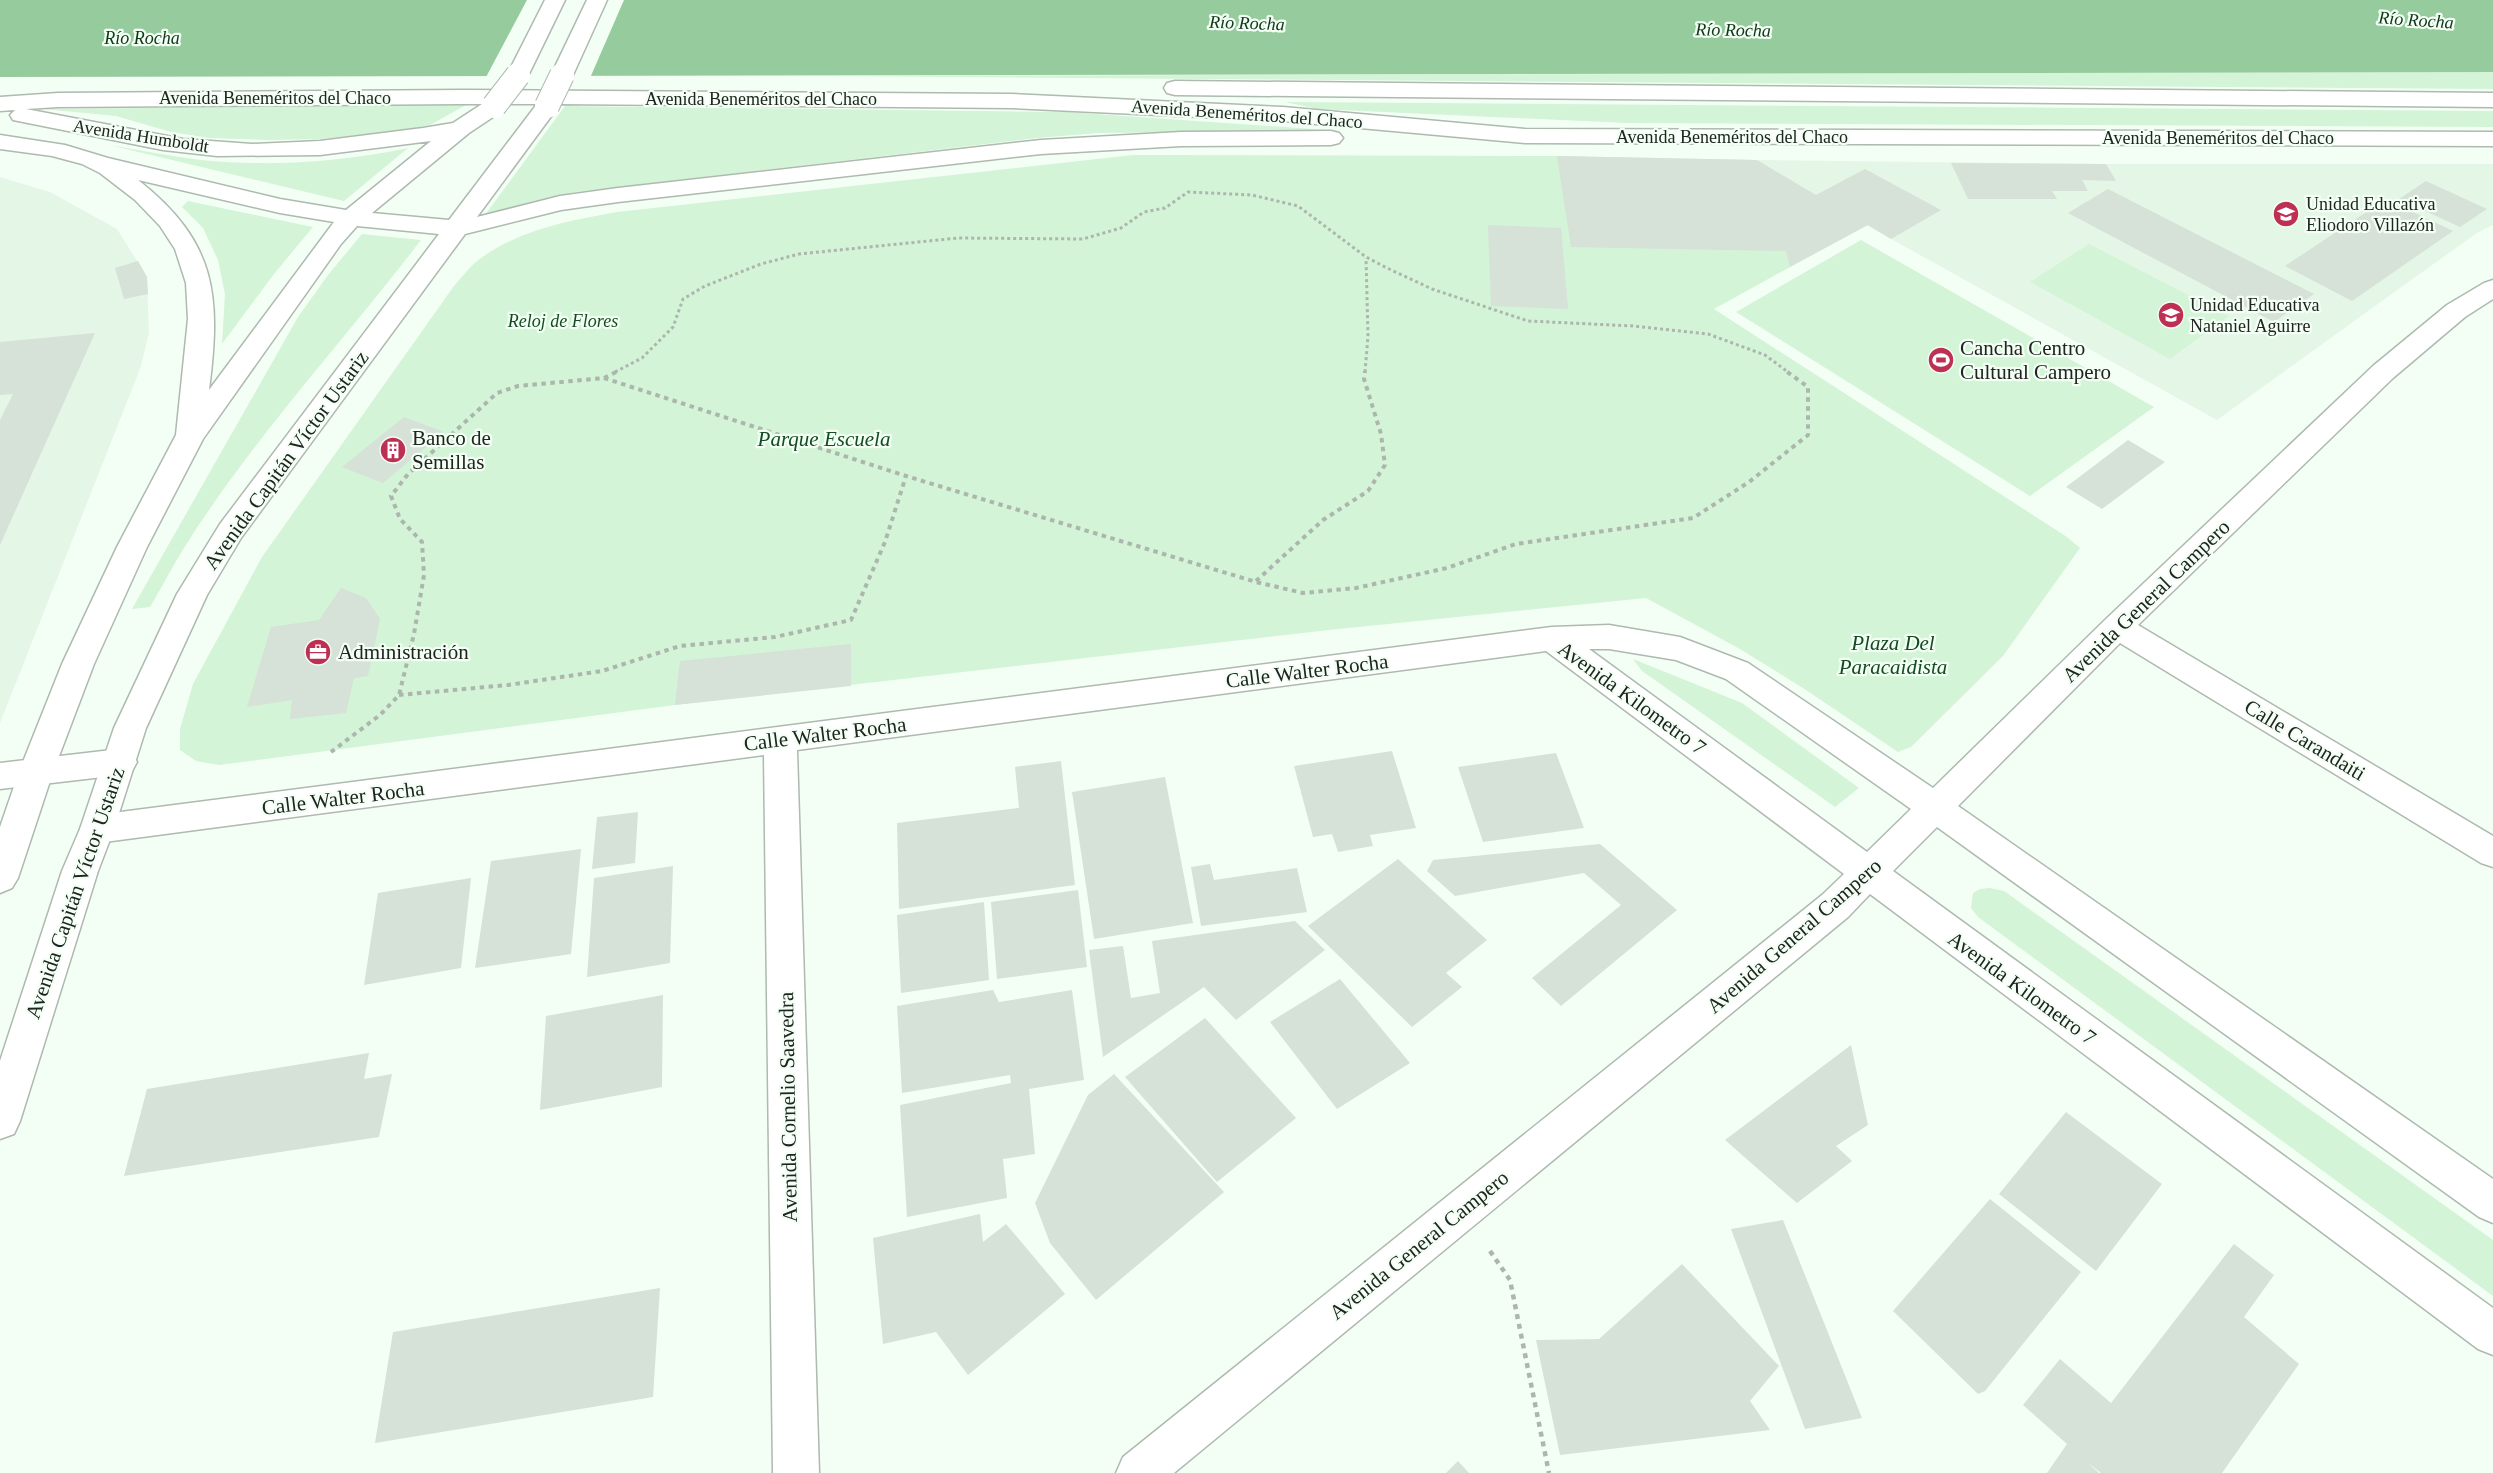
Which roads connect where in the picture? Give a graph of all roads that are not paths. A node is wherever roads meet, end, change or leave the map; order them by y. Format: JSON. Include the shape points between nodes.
{"nodes":[{"id":1,"x":555,"y":0,"type":"edge"},
{"id":2,"x":597,"y":0,"type":"edge"},
{"id":3,"x":0,"y":84,"type":"edge"},
{"id":4,"x":2493,"y":100,"type":"edge"},
{"id":5,"x":0,"y":104,"type":"edge"},
{"id":6,"x":0,"y":112,"type":"edge"},
{"id":7,"x":461,"y":128,"type":"junction"},
{"id":8,"x":1525,"y":136,"type":"junction"},
{"id":9,"x":2493,"y":139,"type":"edge"},
{"id":10,"x":0,"y":142,"type":"edge"},
{"id":11,"x":104,"y":164,"type":"junction"},
{"id":12,"x":351,"y":218,"type":"junction"},
{"id":13,"x":455,"y":228,"type":"junction"},
{"id":14,"x":2493,"y":288,"type":"edge"},
{"id":15,"x":190,"y":436,"type":"junction"},
{"id":16,"x":2117,"y":627,"type":"junction"},
{"id":17,"x":1552,"y":639,"type":"junction"},
{"id":18,"x":780,"y":740,"type":"junction"},
{"id":19,"x":120,"y":762,"type":"junction"},
{"id":20,"x":36,"y":772,"type":"junction"},
{"id":21,"x":0,"y":776,"type":"edge"},
{"id":22,"x":1935,"y":807,"type":"junction"},
{"id":23,"x":98,"y":829,"type":"junction"},
{"id":24,"x":2493,"y":853,"type":"edge"},
{"id":25,"x":1869,"y":873,"type":"junction"},
{"id":26,"x":0,"y":878,"type":"edge"},
{"id":27,"x":0,"y":1121,"type":"edge"},
{"id":28,"x":2493,"y":1203,"type":"edge"},
{"id":29,"x":2493,"y":1334,"type":"edge"},
{"id":30,"x":796,"y":1473,"type":"edge"},
{"id":31,"x":1139,"y":1473,"type":"edge"}],
"edges":[{"from":1,"to":7,"type":"main road","bridge":true,"via":[[518,75],[494,106]]},
{"from":2,"to":13,"type":"main road","name":"Avenida Capitán Víctor Ustariz","bridge":true,"via":[[546,106]]},
{"from":3,"to":4,"type":"main road","name":"Avenida Beneméritos del Chaco","via":[[479,80]]},
{"from":5,"to":8,"type":"main road","name":"Avenida Beneméritos del Chaco","via":[[58,100],[452,97],[1011,101],[1283,114]]},
{"from":6,"to":7,"type":"main road","name":"Avenida Humboldt","via":[[183,146],[273,151],[359,144]]},
{"from":7,"to":12,"type":"main road"},
{"from":8,"to":9,"type":"main road","name":"Avenida Beneméritos del Chaco"},
{"from":8,"to":13,"type":"main road","via":[[1181,139],[1041,147],[560,203]]},
{"from":10,"to":11,"type":"main road","name":"Avenida Humboldt","via":[[62,152]]},
{"from":11,"to":12,"type":"main road","via":[[248,200]]},
{"from":11,"to":15,"type":"main road","name":"Avenida Humboldt","via":[[173,224],[192,256],[201,301],[201,328]]},
{"from":12,"to":13,"type":"main road"},
{"from":12,"to":15,"type":"main road"},
{"from":13,"to":19,"type":"main road","name":"Avenida Capitán Víctor Ustariz","via":[[230,531],[192,594],[130,728]]},
{"from":14,"to":16,"type":"main road","name":"Avenida General Campero","via":[[2456,311],[2396,360]]},
{"from":15,"to":20,"type":"main road","via":[[83,653]]},
{"from":16,"to":22,"type":"main road","name":"Avenida General Campero"},
{"from":16,"to":24,"type":"main road","name":"Calle Carandaiti"},
{"from":17,"to":18,"type":"main road","name":"Calle Walter Rocha"},
{"from":17,"to":22,"type":"main road","name":"Avenida Kilometro 7","via":[[1609,637],[1680,649],[1737,671]]},
{"from":17,"to":25,"type":"main road","name":"Avenida Kilometro 7"},
{"from":18,"to":23,"type":"main road","name":"Calle Walter Rocha"},
{"from":18,"to":30,"type":"main road","name":"Avenida Cornelio Saavedra"},
{"from":19,"to":20,"type":"main road"},
{"from":19,"to":23,"type":"main road","name":"Avenida Capitán Víctor Ustariz"},
{"from":20,"to":21,"type":"main road"},
{"from":20,"to":26,"type":"main road"},
{"from":22,"to":25,"type":"main road","name":"Avenida General Campero"},
{"from":22,"to":28,"type":"main road","name":"Avenida Kilometro 7"},
{"from":23,"to":27,"type":"main road","name":"Avenida Capitán Víctor Ustariz","via":[[80,871]]},
{"from":25,"to":29,"type":"main road","name":"Avenida Kilometro 7"},
{"from":25,"to":31,"type":"main road","name":"Avenida General Campero","via":[[1835,906]]}]}
